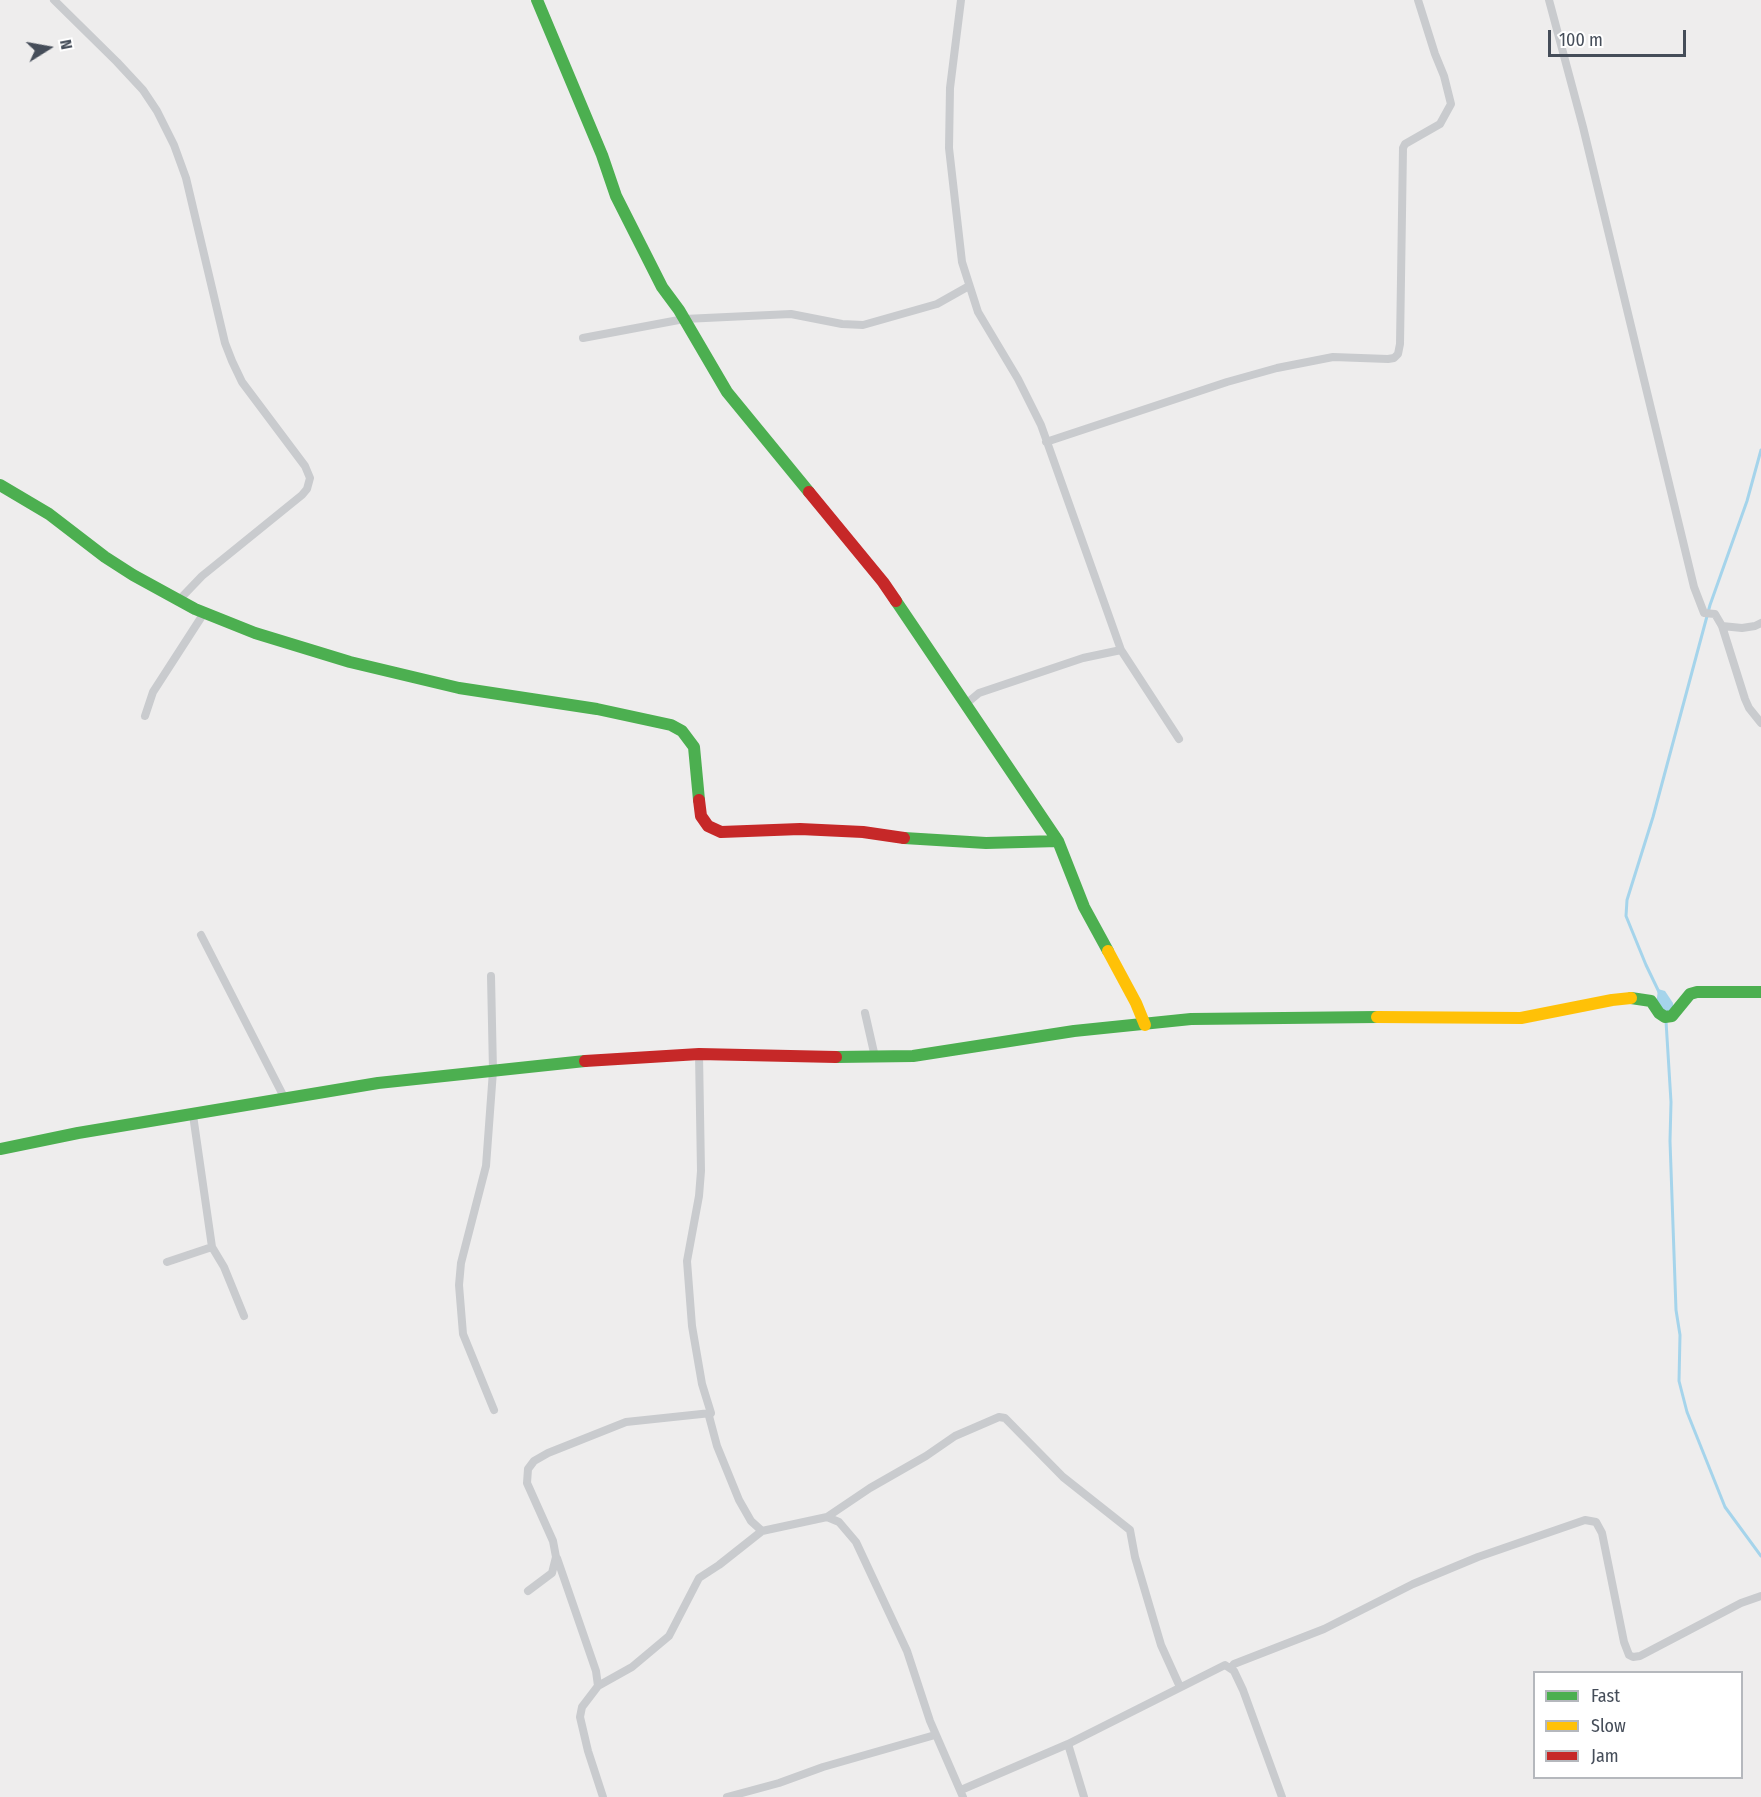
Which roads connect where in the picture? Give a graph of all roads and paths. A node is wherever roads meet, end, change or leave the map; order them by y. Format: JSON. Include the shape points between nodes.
{"nodes":[{"id":1,"x":54,"y":0,"type":"edge"},
{"id":2,"x":537,"y":0,"type":"edge"},
{"id":3,"x":961,"y":0,"type":"edge"},
{"id":4,"x":1419,"y":0,"type":"edge"},
{"id":5,"x":1549,"y":0,"type":"edge"},
{"id":6,"x":969,"y":286,"type":"junction"},
{"id":7,"x":684,"y":319,"type":"junction"},
{"id":8,"x":584,"y":338,"type":"dead end"},
{"id":9,"x":1046,"y":442,"type":"junction"},
{"id":10,"x":0,"y":485,"type":"edge"},
{"id":11,"x":179,"y":600,"type":"junction"},
{"id":12,"x":204,"y":612,"type":"junction"},
{"id":13,"x":1761,"y":623,"type":"edge"},
{"id":14,"x":1722,"y":626,"type":"junction"},
{"id":15,"x":1121,"y":650,"type":"junction"},
{"id":16,"x":970,"y":708,"type":"junction"},
{"id":17,"x":145,"y":716,"type":"dead end"},
{"id":18,"x":1761,"y":723,"type":"edge"},
{"id":19,"x":1179,"y":739,"type":"dead end"},
{"id":20,"x":1058,"y":841,"type":"junction"},
{"id":21,"x":201,"y":935,"type":"dead end"},
{"id":22,"x":491,"y":976,"type":"dead end"},
{"id":23,"x":1761,"y":992,"type":"edge"},
{"id":24,"x":865,"y":1013,"type":"dead end"},
{"id":25,"x":1145,"y":1025,"type":"junction"},
{"id":26,"x":699,"y":1054,"type":"junction"},
{"id":27,"x":875,"y":1057,"type":"junction"},
{"id":28,"x":493,"y":1071,"type":"junction"},
{"id":29,"x":285,"y":1099,"type":"junction"},
{"id":30,"x":193,"y":1115,"type":"junction"},
{"id":31,"x":0,"y":1149,"type":"edge"},
{"id":32,"x":212,"y":1247,"type":"junction"},
{"id":33,"x":167,"y":1262,"type":"dead end"},
{"id":34,"x":244,"y":1316,"type":"dead end"},
{"id":35,"x":494,"y":1410,"type":"dead end"},
{"id":36,"x":711,"y":1413,"type":"junction"},
{"id":37,"x":826,"y":1517,"type":"junction"},
{"id":38,"x":762,"y":1531,"type":"junction"},
{"id":39,"x":556,"y":1557,"type":"junction"},
{"id":40,"x":528,"y":1590,"type":"dead end"},
{"id":41,"x":1761,"y":1596,"type":"edge"},
{"id":42,"x":1231,"y":1668,"type":"junction"},
{"id":43,"x":598,"y":1686,"type":"junction"},
{"id":44,"x":1180,"y":1687,"type":"junction"},
{"id":45,"x":935,"y":1735,"type":"junction"},
{"id":46,"x":1068,"y":1744,"type":"junction"},
{"id":47,"x":962,"y":1794,"type":"edge"},
{"id":48,"x":603,"y":1797,"type":"edge"},
{"id":49,"x":727,"y":1797,"type":"edge"},
{"id":50,"x":1084,"y":1797,"type":"edge"},
{"id":51,"x":1282,"y":1797,"type":"edge"}],
"edges":[{"from":1,"to":11,"type":"street","via":[[143,90],[157,111],[186,178],[232,361],[242,382],[310,478],[302,495],[202,576]]},
{"from":2,"to":7,"type":"street","via":[[616,196],[662,287]]},
{"from":3,"to":6,"type":"street","via":[[950,88],[949,148],[962,262]]},
{"from":4,"to":9,"type":"street","via":[[1451,104],[1440,124],[1402,148],[1398,354],[1388,359],[1333,357],[1276,368]]},
{"from":5,"to":14,"type":"street","via":[[1694,586],[1704,613],[1716,614]]},
{"from":6,"to":7,"type":"street","via":[[937,304],[862,325],[791,314]]},
{"from":6,"to":9,"type":"street","via":[[978,312],[1034,409]]},
{"from":7,"to":8,"type":"street"},
{"from":7,"to":16,"type":"street","via":[[728,392],[884,582]]},
{"from":9,"to":15,"type":"street"},
{"from":10,"to":11,"type":"street","via":[[49,514],[133,575]]},
{"from":11,"to":12,"type":"street"},
{"from":12,"to":17,"type":"street","via":[[153,692]]},
{"from":12,"to":20,"type":"street","via":[[255,633],[350,662],[459,688],[671,725],[682,731],[694,747],[701,816],[708,826],[721,832],[800,830],[986,843]]},
{"from":13,"to":14,"type":"street","via":[[1742,628]]},
{"from":14,"to":18,"type":"street","via":[[1745,699]]},
{"from":15,"to":16,"type":"street","via":[[1083,658],[979,693],[967,703]]},
{"from":15,"to":19,"type":"street"},
{"from":16,"to":20,"type":"street"},
{"from":20,"to":25,"type":"street","via":[[1084,907]]},
{"from":21,"to":29,"type":"street"},
{"from":22,"to":28,"type":"street"},
{"from":23,"to":25,"type":"street","via":[[1697,992],[1690,994],[1672,1016],[1665,1017],[1651,1001],[1637,998],[1521,1018],[1191,1019]]},
{"from":24,"to":27,"type":"street"},
{"from":25,"to":27,"type":"street","via":[[1074,1031],[913,1056]]},
{"from":26,"to":27,"type":"street"},
{"from":26,"to":28,"type":"street"},
{"from":26,"to":36,"type":"street","via":[[701,1171],[687,1261],[692,1326]]},
{"from":28,"to":29,"type":"street","via":[[378,1083]]},
{"from":28,"to":35,"type":"street","via":[[486,1166],[459,1285],[464,1334]]},
{"from":29,"to":30,"type":"street"},
{"from":30,"to":31,"type":"street"},
{"from":30,"to":32,"type":"street"},
{"from":32,"to":33,"type":"street"},
{"from":32,"to":34,"type":"street"},
{"from":36,"to":38,"type":"street","via":[[714,1436],[732,1485],[751,1521]]},
{"from":36,"to":39,"type":"street","via":[[626,1422],[534,1461],[528,1469],[527,1483],[553,1541]]},
{"from":37,"to":38,"type":"street"},
{"from":37,"to":44,"type":"street","via":[[955,1436],[1005,1418],[1063,1477],[1129,1528],[1161,1645]]},
{"from":37,"to":45,"type":"street","via":[[843,1526],[865,1557],[907,1651]]},
{"from":38,"to":43,"type":"street","via":[[699,1578],[660,1645]]},
{"from":39,"to":40,"type":"street","via":[[548,1577]]},
{"from":39,"to":43,"type":"street"},
{"from":41,"to":42,"type":"street","via":[[1633,1657],[1624,1642],[1602,1533],[1596,1522],[1585,1520],[1413,1584],[1324,1629]]},
{"from":42,"to":44,"type":"street","via":[[1221,1666]]},
{"from":42,"to":51,"type":"street","via":[[1246,1697]]},
{"from":43,"to":48,"type":"street","via":[[582,1707],[580,1717]]},
{"from":44,"to":46,"type":"street"},
{"from":45,"to":47,"type":"street"},
{"from":45,"to":49,"type":"street"},
{"from":46,"to":47,"type":"street"},
{"from":46,"to":50,"type":"street"}]}
